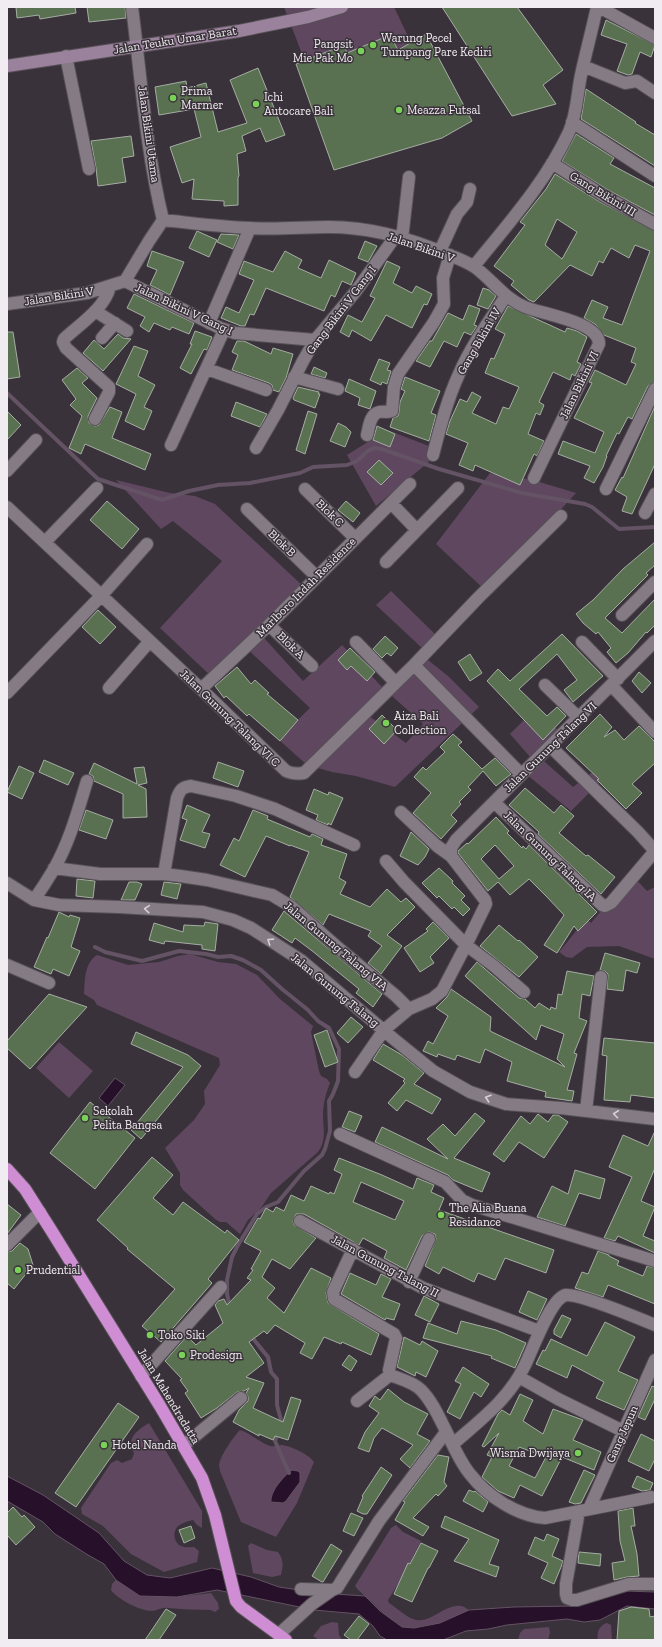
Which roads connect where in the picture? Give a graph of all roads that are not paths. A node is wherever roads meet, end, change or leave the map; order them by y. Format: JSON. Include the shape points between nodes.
{"nodes":[{"id":1,"x":132,"y":7,"type":"edge"},
{"id":2,"x":342,"y":7,"type":"edge"},
{"id":3,"x":598,"y":7,"type":"edge"},
{"id":4,"x":655,"y":38,"type":"edge"},
{"id":5,"x":137,"y":46,"type":"junction"},
{"id":6,"x":66,"y":56,"type":"junction"},
{"id":7,"x":7,"y":66,"type":"edge"},
{"id":8,"x":584,"y":66,"type":"junction"},
{"id":9,"x":655,"y":93,"type":"edge"},
{"id":10,"x":572,"y":122,"type":"junction"},
{"id":11,"x":552,"y":163,"type":"junction"},
{"id":12,"x":89,"y":169,"type":"dead end"},
{"id":13,"x":655,"y":176,"type":"edge"},
{"id":14,"x":409,"y":177,"type":"dead end"},
{"id":15,"x":470,"y":189,"type":"dead end"},
{"id":16,"x":163,"y":220,"type":"junction"},
{"id":17,"x":655,"y":224,"type":"edge"},
{"id":18,"x":250,"y":228,"type":"junction"},
{"id":19,"x":398,"y":238,"type":"junction"},
{"id":20,"x":445,"y":253,"type":"junction"},
{"id":21,"x":474,"y":266,"type":"junction"},
{"id":22,"x":125,"y":281,"type":"junction"},
{"id":23,"x":110,"y":287,"type":"junction"},
{"id":24,"x":506,"y":296,"type":"junction"},
{"id":25,"x":7,"y":304,"type":"edge"},
{"id":26,"x":95,"y":311,"type":"junction"},
{"id":27,"x":209,"y":322,"type":"junction"},
{"id":28,"x":115,"y":323,"type":"junction"},
{"id":29,"x":224,"y":330,"type":"junction"},
{"id":30,"x":128,"y":331,"type":"dead end"},
{"id":31,"x":102,"y":338,"type":"dead end"},
{"id":32,"x":316,"y":340,"type":"junction"},
{"id":33,"x":207,"y":369,"type":"junction"},
{"id":34,"x":294,"y":378,"type":"junction"},
{"id":35,"x":338,"y":388,"type":"dead end"},
{"id":36,"x":655,"y":389,"type":"edge"},
{"id":37,"x":266,"y":390,"type":"dead end"},
{"id":38,"x":96,"y":419,"type":"dead end"},
{"id":39,"x":367,"y":435,"type":"dead end"},
{"id":40,"x":36,"y":440,"type":"dead end"},
{"id":41,"x":171,"y":445,"type":"dead end"},
{"id":42,"x":256,"y":448,"type":"dead end"},
{"id":43,"x":433,"y":455,"type":"dead end"},
{"id":44,"x":7,"y":471,"type":"edge"},
{"id":45,"x":534,"y":478,"type":"dead end"},
{"id":46,"x":410,"y":484,"type":"dead end"},
{"id":47,"x":97,"y":488,"type":"dead end"},
{"id":48,"x":458,"y":488,"type":"dead end"},
{"id":49,"x":305,"y":489,"type":"dead end"},
{"id":50,"x":606,"y":489,"type":"dead end"},
{"id":51,"x":655,"y":494,"type":"edge"},
{"id":52,"x":391,"y":503,"type":"junction"},
{"id":53,"x":7,"y":508,"type":"edge"},
{"id":54,"x":247,"y":509,"type":"dead end"},
{"id":55,"x":645,"y":513,"type":"dead end"},
{"id":56,"x":561,"y":516,"type":"dead end"},
{"id":57,"x":418,"y":530,"type":"junction"},
{"id":58,"x":356,"y":538,"type":"junction"},
{"id":59,"x":45,"y":542,"type":"junction"},
{"id":60,"x":147,"y":544,"type":"dead end"},
{"id":61,"x":386,"y":562,"type":"dead end"},
{"id":62,"x":317,"y":577,"type":"junction"},
{"id":63,"x":655,"y":582,"type":"edge"},
{"id":64,"x":101,"y":596,"type":"junction"},
{"id":65,"x":622,"y":615,"type":"dead end"},
{"id":66,"x":269,"y":625,"type":"junction"},
{"id":67,"x":150,"y":641,"type":"junction"},
{"id":68,"x":655,"y":641,"type":"edge"},
{"id":69,"x":356,"y":642,"type":"dead end"},
{"id":70,"x":582,"y":642,"type":"dead end"},
{"id":71,"x":414,"y":665,"type":"junction"},
{"id":72,"x":312,"y":666,"type":"dead end"},
{"id":73,"x":395,"y":682,"type":"junction"},
{"id":74,"x":615,"y":683,"type":"junction"},
{"id":75,"x":545,"y":685,"type":"dead end"},
{"id":76,"x":108,"y":688,"type":"dead end"},
{"id":77,"x":201,"y":689,"type":"junction"},
{"id":78,"x":7,"y":693,"type":"edge"},
{"id":79,"x":579,"y":718,"type":"junction"},
{"id":80,"x":655,"y":732,"type":"edge"},
{"id":81,"x":551,"y":747,"type":"junction"},
{"id":82,"x":521,"y":774,"type":"junction"},
{"id":83,"x":87,"y":780,"type":"dead end"},
{"id":84,"x":494,"y":802,"type":"junction"},
{"id":85,"x":401,"y":812,"type":"dead end"},
{"id":86,"x":354,"y":845,"type":"dead end"},
{"id":87,"x":655,"y":851,"type":"edge"},
{"id":88,"x":451,"y":856,"type":"junction"},
{"id":89,"x":386,"y":862,"type":"dead end"},
{"id":90,"x":54,"y":868,"type":"junction"},
{"id":91,"x":164,"y":874,"type":"junction"},
{"id":92,"x":7,"y":883,"type":"edge"},
{"id":93,"x":34,"y":900,"type":"junction"},
{"id":94,"x":466,"y":945,"type":"junction"},
{"id":95,"x":7,"y":965,"type":"edge"},
{"id":96,"x":601,"y":977,"type":"dead end"},
{"id":97,"x":49,"y":984,"type":"dead end"},
{"id":98,"x":524,"y":992,"type":"dead end"},
{"id":99,"x":409,"y":1009,"type":"junction"},
{"id":100,"x":384,"y":1030,"type":"junction"},
{"id":101,"x":356,"y":1072,"type":"dead end"},
{"id":102,"x":586,"y":1111,"type":"junction"},
{"id":103,"x":655,"y":1119,"type":"edge"},
{"id":104,"x":340,"y":1134,"type":"dead end"},
{"id":105,"x":7,"y":1169,"type":"edge"},
{"id":106,"x":40,"y":1212,"type":"junction"},
{"id":107,"x":300,"y":1221,"type":"dead end"},
{"id":108,"x":429,"y":1239,"type":"dead end"},
{"id":109,"x":7,"y":1245,"type":"edge"},
{"id":110,"x":352,"y":1250,"type":"junction"},
{"id":111,"x":655,"y":1261,"type":"edge"},
{"id":112,"x":409,"y":1282,"type":"junction"},
{"id":113,"x":221,"y":1287,"type":"dead end"},
{"id":114,"x":655,"y":1325,"type":"edge"},
{"id":115,"x":539,"y":1331,"type":"junction"},
{"id":116,"x":655,"y":1360,"type":"edge"},
{"id":117,"x":390,"y":1375,"type":"junction"},
{"id":118,"x":141,"y":1376,"type":"junction"},
{"id":119,"x":519,"y":1377,"type":"junction"},
{"id":120,"x":242,"y":1398,"type":"dead end"},
{"id":121,"x":357,"y":1401,"type":"dead end"},
{"id":122,"x":623,"y":1431,"type":"junction"},
{"id":123,"x":446,"y":1432,"type":"junction"},
{"id":124,"x":453,"y":1444,"type":"junction"},
{"id":125,"x":184,"y":1446,"type":"junction"},
{"id":126,"x":651,"y":1497,"type":"dead end"},
{"id":127,"x":584,"y":1510,"type":"junction"},
{"id":128,"x":655,"y":1584,"type":"edge"},
{"id":129,"x":301,"y":1589,"type":"dead end"},
{"id":130,"x":329,"y":1591,"type":"junction"},
{"id":131,"x":282,"y":1638,"type":"edge"}],
"edges":[{"from":1,"to":5,"type":"street","name":"Jalan Bikini Utama"},
{"from":2,"to":5,"type":"main road","name":"Jalan Teuku Umar Barat","via":[[253,28]]},
{"from":3,"to":4,"type":"street"},
{"from":3,"to":8,"type":"street"},
{"from":5,"to":6,"type":"main road","name":"Jalan Teuku Umar Barat"},
{"from":5,"to":16,"type":"street","name":"Jalan Bikini Utama","via":[[147,131]]},
{"from":6,"to":7,"type":"main road","name":"Jalan Teuku Umar Barat"},
{"from":6,"to":12,"type":"street"},
{"from":8,"to":9,"type":"street","via":[[625,83],[637,81]]},
{"from":8,"to":10,"type":"street"},
{"from":10,"to":11,"type":"street"},
{"from":10,"to":13,"type":"street"},
{"from":11,"to":17,"type":"street","name":"Gang Bikini III"},
{"from":11,"to":21,"type":"street","via":[[527,200]]},
{"from":14,"to":19,"type":"street"},
{"from":15,"to":20,"type":"street","via":[[467,202],[457,214]]},
{"from":16,"to":18,"type":"street","name":"Jalan Bikini V"},
{"from":16,"to":22,"type":"street"},
{"from":18,"to":19,"type":"street","name":"Jalan Bikini V","via":[[330,227],[356,229]]},
{"from":18,"to":27,"type":"street"},
{"from":19,"to":20,"type":"street","name":"Jalan Bikini V"},
{"from":19,"to":32,"type":"street","name":"Gang Bikini V Gang I"},
{"from":20,"to":21,"type":"street","name":"Jalan Bikini V"},
{"from":20,"to":39,"type":"street","via":[[442,308],[398,374],[392,411],[374,414]]},
{"from":21,"to":24,"type":"street","name":"Jalan Bikini VI"},
{"from":22,"to":23,"type":"street","name":"Jalan Bikini V"},
{"from":22,"to":27,"type":"street","name":"Jalan Bikini V Gang I"},
{"from":23,"to":25,"type":"street","name":"Jalan Bikini V","via":[[87,293]]},
{"from":23,"to":26,"type":"street","name":"Jalan Bikini V","via":[[108,294]]},
{"from":24,"to":43,"type":"street","name":"Gang Bikini IV","via":[[473,346],[459,373],[445,410]]},
{"from":24,"to":45,"type":"street","name":"Jalan Bikini VI","via":[[538,312],[588,328],[599,340]]},
{"from":26,"to":28,"type":"street"},
{"from":26,"to":38,"type":"street","name":"Jalan Bikini V","via":[[63,342],[66,348],[109,387]]},
{"from":27,"to":29,"type":"street","name":"Jalan Bikini V Gang I"},
{"from":28,"to":30,"type":"street"},
{"from":28,"to":31,"type":"street"},
{"from":29,"to":32,"type":"street","name":"Jalan Bikini V Gang I"},
{"from":29,"to":33,"type":"street"},
{"from":32,"to":34,"type":"street","name":"Gang Bikini V Gang I"},
{"from":33,"to":37,"type":"street"},
{"from":33,"to":41,"type":"street"},
{"from":34,"to":35,"type":"street"},
{"from":34,"to":42,"type":"street","name":"Gang Bikini V Gang I"},
{"from":36,"to":50,"type":"street"},
{"from":40,"to":44,"type":"street"},
{"from":46,"to":52,"type":"street","name":"Marlboro Indah Residence"},
{"from":47,"to":59,"type":"street"},
{"from":48,"to":57,"type":"street"},
{"from":49,"to":58,"type":"street","name":"Blok C"},
{"from":51,"to":55,"type":"street"},
{"from":52,"to":57,"type":"street"},
{"from":52,"to":58,"type":"street","name":"Marlboro Indah Residence"},
{"from":53,"to":59,"type":"street","name":"Jalan Gunung Talang VI C"},
{"from":54,"to":62,"type":"street","name":"Blok B"},
{"from":56,"to":71,"type":"street","name":"Jalan Gunung Talang VI C"},
{"from":57,"to":61,"type":"street"},
{"from":58,"to":62,"type":"street","name":"Marlboro Indah Residence"},
{"from":59,"to":64,"type":"street","name":"Jalan Gunung Talang VI C"},
{"from":60,"to":64,"type":"street"},
{"from":62,"to":66,"type":"street","name":"Marlboro Indah Residence"},
{"from":63,"to":65,"type":"street"},
{"from":64,"to":67,"type":"street","name":"Jalan Gunung Talang VI C"},
{"from":64,"to":78,"type":"street"},
{"from":66,"to":72,"type":"street","name":"Blok A"},
{"from":66,"to":77,"type":"street","name":"Marlboro Indah Residence"},
{"from":67,"to":76,"type":"street"},
{"from":67,"to":77,"type":"street","name":"Jalan Gunung Talang VI C"},
{"from":68,"to":74,"type":"street","name":"Jalan Gunung Talang VI"},
{"from":69,"to":73,"type":"street"},
{"from":70,"to":74,"type":"street"},
{"from":71,"to":73,"type":"street","name":"Jalan Gunung Talang VI C"},
{"from":71,"to":82,"type":"street"},
{"from":73,"to":77,"type":"street","name":"Jalan Gunung Talang VI C","via":[[304,773],[298,774],[286,771]]},
{"from":74,"to":79,"type":"street","name":"Jalan Gunung Talang VI"},
{"from":74,"to":80,"type":"street"},
{"from":75,"to":79,"type":"street"},
{"from":79,"to":81,"type":"street","name":"Jalan Gunung Talang VI"},
{"from":81,"to":82,"type":"street","name":"Jalan Gunung Talang VI"},
{"from":81,"to":87,"type":"street"},
{"from":82,"to":84,"type":"street","name":"Jalan Gunung Talang VI"},
{"from":83,"to":90,"type":"street","via":[[73,826]]},
{"from":84,"to":87,"type":"street","name":"Jalan Gunung Talang IA","via":[[599,903],[611,903]]},
{"from":84,"to":88,"type":"street","name":"Jalan Gunung Talang VI","via":[[456,840],[451,848]]},
{"from":85,"to":88,"type":"street"},
{"from":86,"to":91,"type":"street","via":[[275,809],[236,796],[191,786],[184,787],[177,798]]},
{"from":88,"to":94,"type":"street","via":[[486,900],[484,910]]},
{"from":89,"to":94,"type":"street"},
{"from":90,"to":91,"type":"street","name":"Jalan Gunung Talang VIA","via":[[100,874]]},
{"from":90,"to":93,"type":"street"},
{"from":91,"to":99,"type":"street","name":"Jalan Gunung Talang VIA","via":[[265,892],[278,898],[292,907]]},
{"from":92,"to":93,"type":"street","name":"Jalan Gunung Talang"},
{"from":100,"to":93,"type":"street","name":"Jalan Gunung Talang","one_way":true,"via":[[302,961],[233,920],[203,912],[87,907]]},
{"from":94,"to":98,"type":"street"},
{"from":94,"to":99,"type":"street","via":[[442,991],[432,999]]},
{"from":95,"to":97,"type":"street"},
{"from":96,"to":102,"type":"street"},
{"from":99,"to":100,"type":"street"},
{"from":100,"to":101,"type":"street"},
{"from":102,"to":100,"type":"street","name":"Jalan Gunung Talang","one_way":true,"via":[[506,1104],[470,1092],[433,1071]]},
{"from":103,"to":102,"type":"street","name":"Jalan Gunung Talang","one_way":true},
{"from":104,"to":111,"type":"street","via":[[444,1182],[462,1200],[472,1205]]},
{"from":105,"to":106,"type":"highway","name":"Jalan Mahendradatta","via":[[25,1189]]},
{"from":106,"to":109,"type":"street"},
{"from":106,"to":118,"type":"highway","name":"Jalan Mahendradatta"},
{"from":107,"to":110,"type":"street","name":"Jalan Gunung Talang II"},
{"from":108,"to":112,"type":"street"},
{"from":110,"to":112,"type":"street","name":"Jalan Gunung Talang II"},
{"from":110,"to":117,"type":"street","via":[[333,1296],[334,1299],[394,1334],[396,1338]]},
{"from":112,"to":115,"type":"street","name":"Jalan Gunung Talang II","via":[[437,1295]]},
{"from":113,"to":118,"type":"street"},
{"from":114,"to":115,"type":"street","via":[[573,1295],[565,1295],[557,1300]]},
{"from":115,"to":119,"type":"street"},
{"from":116,"to":122,"type":"street","name":"Gang Jepun"},
{"from":117,"to":121,"type":"street"},
{"from":117,"to":123,"type":"street","via":[[420,1389],[438,1413]]},
{"from":118,"to":125,"type":"highway","name":"Jalan Mahendradatta"},
{"from":119,"to":122,"type":"street"},
{"from":119,"to":124,"type":"street","via":[[493,1409]]},
{"from":120,"to":125,"type":"street"},
{"from":122,"to":127,"type":"street","name":"Gang Jepun"},
{"from":123,"to":124,"type":"street"},
{"from":123,"to":130,"type":"street","via":[[379,1521],[337,1588]]},
{"from":124,"to":127,"type":"street","via":[[472,1477],[497,1499],[515,1510],[545,1518]]},
{"from":125,"to":131,"type":"highway","name":"Jalan Mahendradatta","via":[[202,1478],[213,1505],[236,1600],[240,1607]]},
{"from":126,"to":127,"type":"street"},
{"from":127,"to":128,"type":"street","name":"Gang Jepun","via":[[566,1584],[567,1598],[577,1600],[628,1584]]},
{"from":129,"to":130,"type":"street"},
{"from":130,"to":131,"type":"street","via":[[292,1622]]}]}
